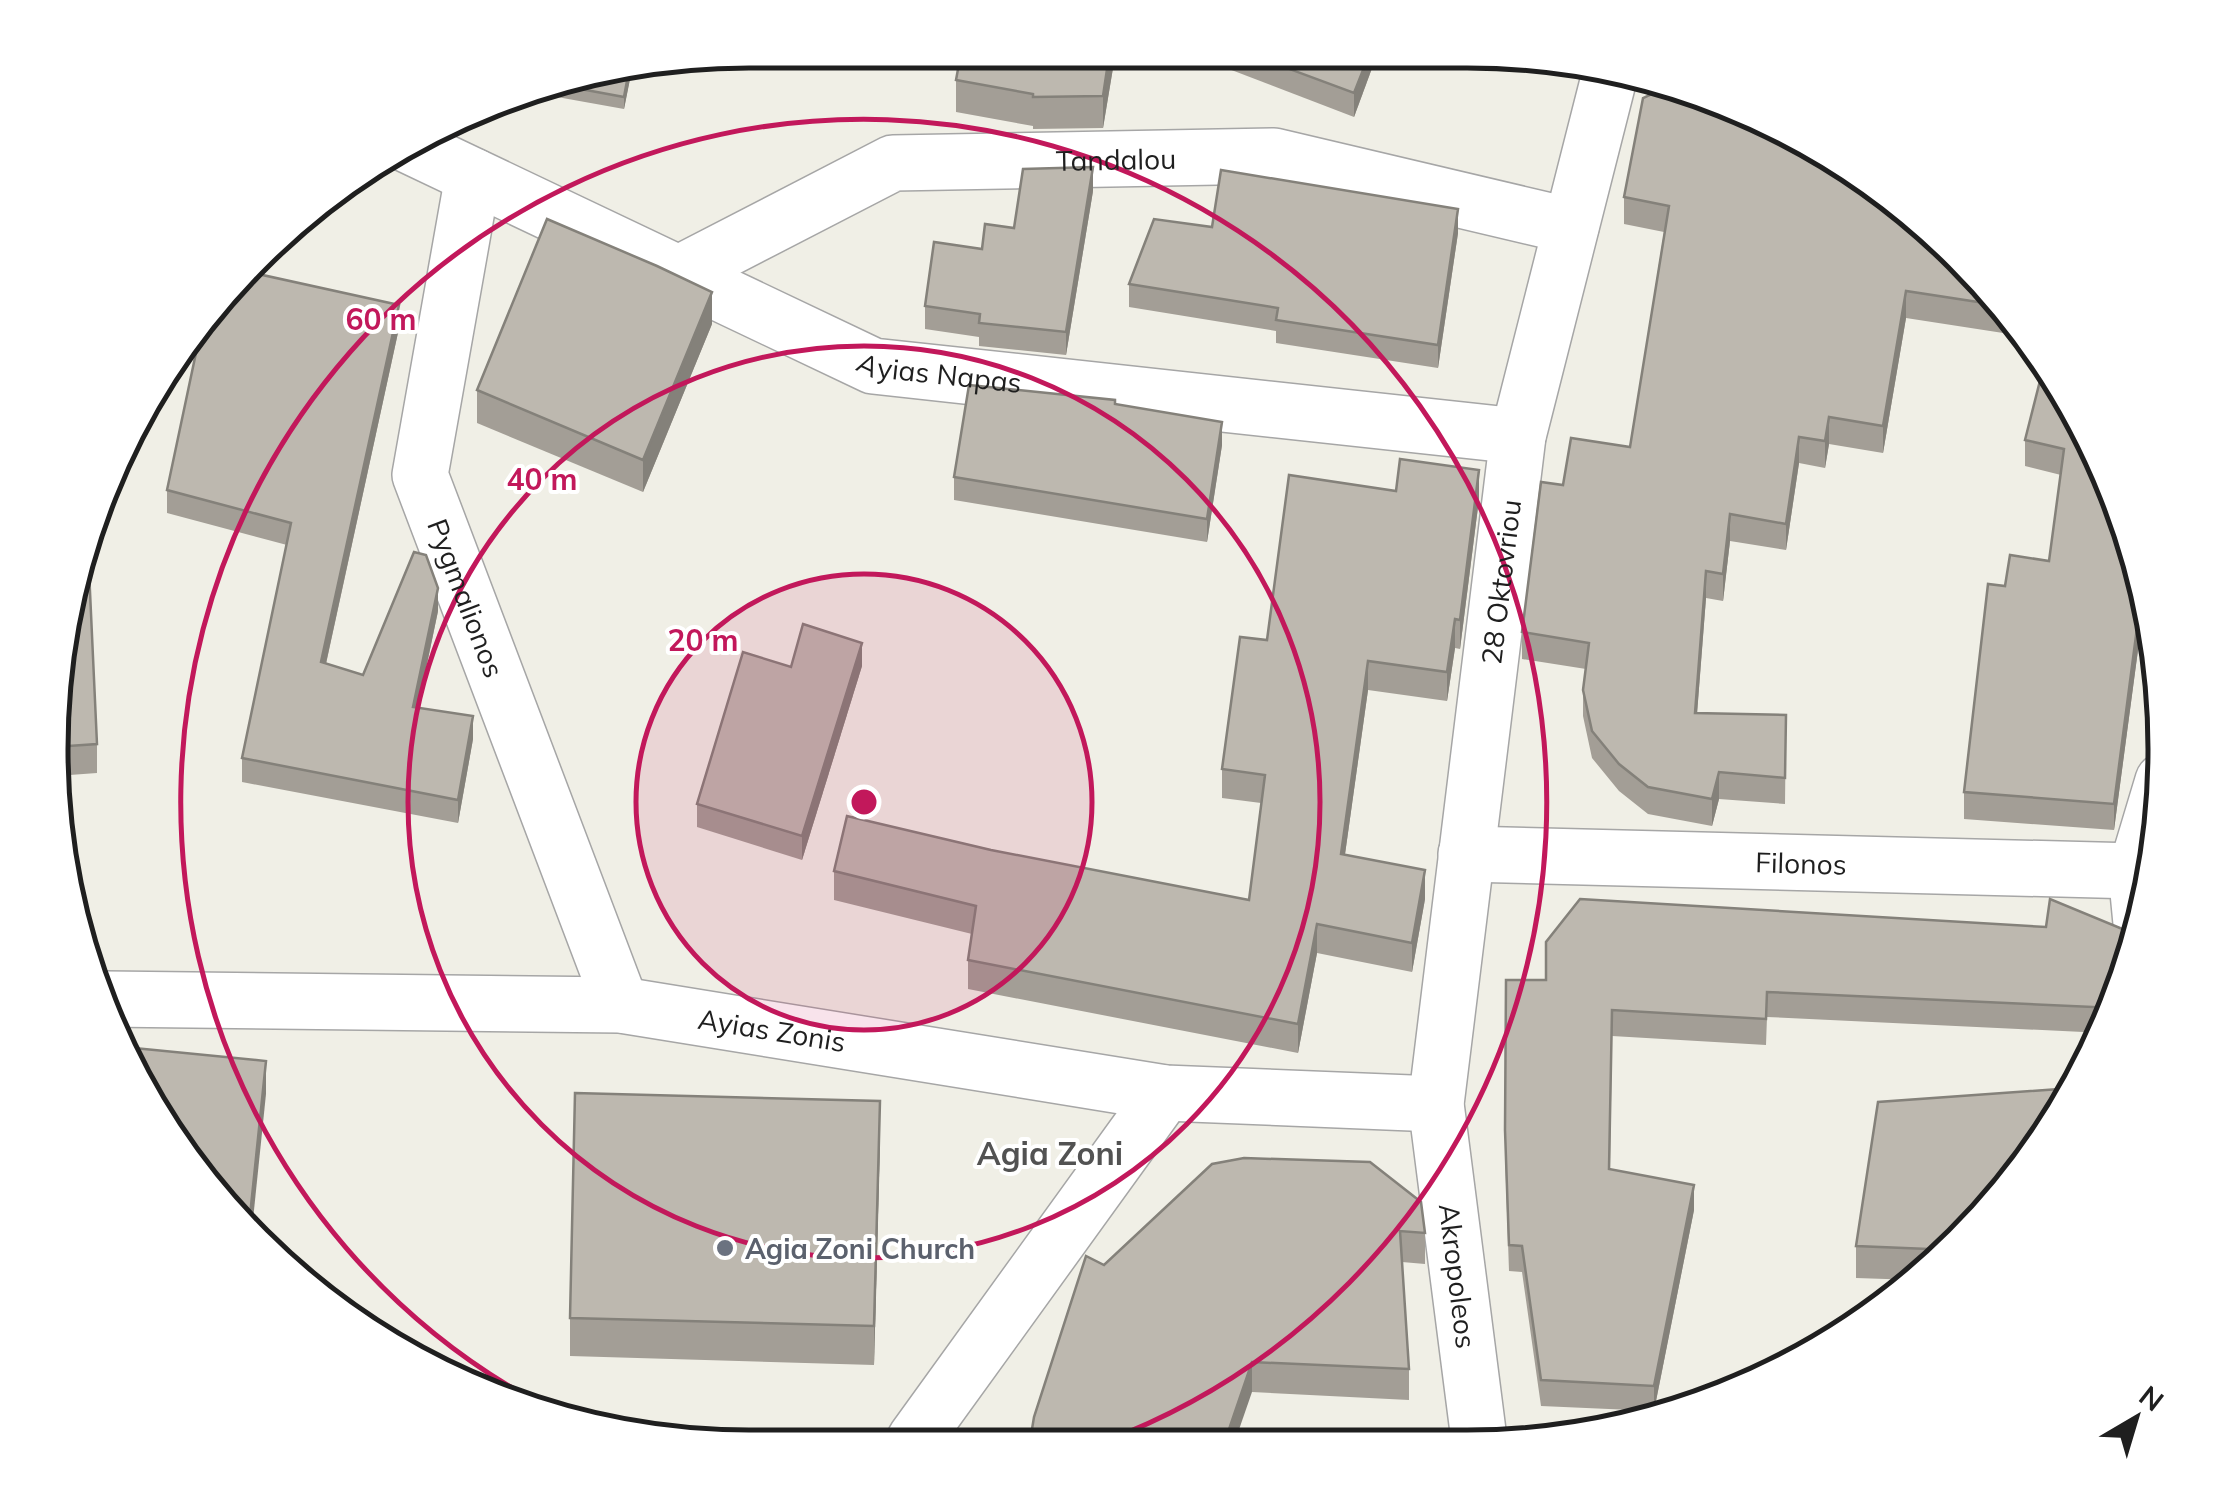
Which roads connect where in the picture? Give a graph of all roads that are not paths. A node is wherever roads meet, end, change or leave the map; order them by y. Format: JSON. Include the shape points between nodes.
{"nodes":[{"id":1,"x":1608,"y":83,"type":"edge"},
{"id":2,"x":423,"y":151,"type":"edge"},
{"id":3,"x":473,"y":176,"type":"junction"},
{"id":4,"x":1571,"y":226,"type":"junction"},
{"id":5,"x":678,"y":274,"type":"junction"},
{"id":6,"x":1518,"y":436,"type":"junction"},
{"id":7,"x":1466,"y":854,"type":"junction"},
{"id":8,"x":2132,"y":897,"type":"edge"},
{"id":9,"x":115,"y":999,"type":"edge"},
{"id":10,"x":621,"y":1005,"type":"junction"},
{"id":11,"x":1165,"y":1093,"type":"junction"},
{"id":12,"x":1436,"y":1104,"type":"junction"},
{"id":13,"x":922,"y":1430,"type":"edge"},
{"id":14,"x":1478,"y":1430,"type":"edge"}],
"edges":[{"from":1,"to":4,"type":"street","name":"28 Oktovriou"},
{"from":2,"to":3,"type":"street","name":"Ayias Napas"},
{"from":3,"to":5,"type":"street","name":"Ayias Napas"},
{"from":3,"to":10,"type":"street","name":"Pygmalionos","via":[[420,475]]},
{"from":4,"to":5,"type":"street","name":"Tandalou","via":[[1274,156],[893,163]]},
{"from":4,"to":6,"type":"street","name":"28 Oktovriou"},
{"from":5,"to":6,"type":"street","name":"Ayias Napas","via":[[872,366]]},
{"from":6,"to":7,"type":"street","name":"28 Oktovriou"},
{"from":7,"to":8,"type":"street","name":"Filonos"},
{"from":7,"to":12,"type":"street","name":"28 Oktovriou"},
{"from":9,"to":10,"type":"street","name":"Ayias Zonis"},
{"from":10,"to":11,"type":"street","name":"Ayias Zonis"},
{"from":11,"to":12,"type":"street","name":"Ayias Zonis"},
{"from":11,"to":13,"type":"street"},
{"from":12,"to":14,"type":"street","name":"Akropoleos"}]}
